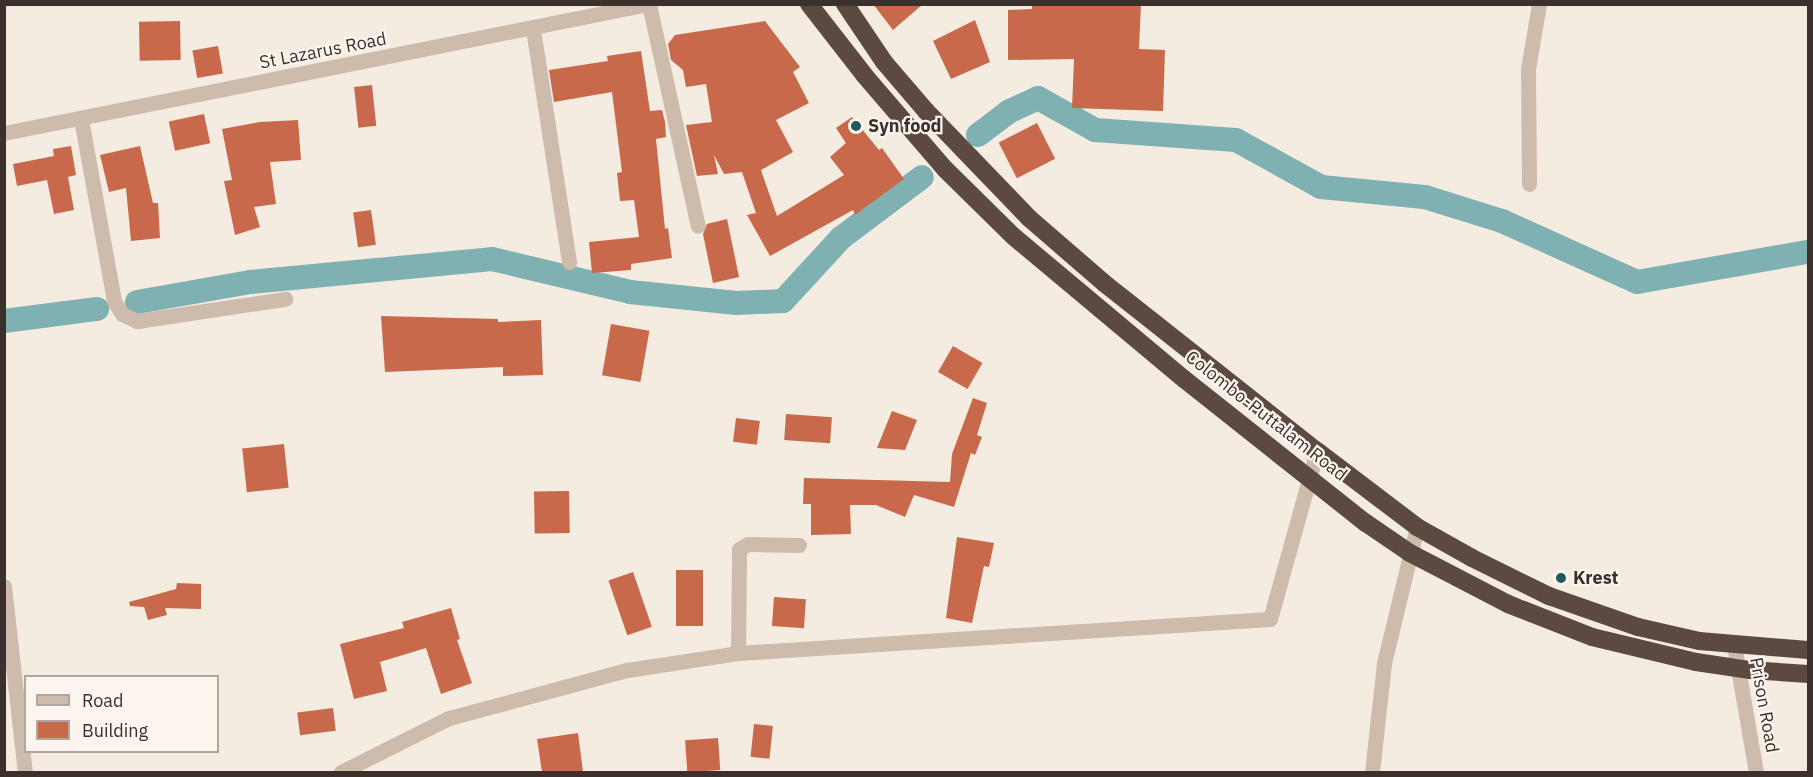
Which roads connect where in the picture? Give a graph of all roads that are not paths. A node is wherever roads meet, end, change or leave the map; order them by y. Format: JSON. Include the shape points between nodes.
{"nodes":[{"id":1,"x":649,"y":4,"type":"edge"},
{"id":2,"x":809,"y":4,"type":"edge"},
{"id":3,"x":844,"y":4,"type":"edge"},
{"id":4,"x":1539,"y":4,"type":"edge"},
{"id":5,"x":533,"y":29,"type":"junction"},
{"id":6,"x":81,"y":119,"type":"junction"},
{"id":7,"x":4,"y":133,"type":"edge"},
{"id":8,"x":1529,"y":184,"type":"dead end"},
{"id":9,"x":698,"y":226,"type":"dead end"},
{"id":10,"x":569,"y":262,"type":"dead end"},
{"id":11,"x":285,"y":299,"type":"dead end"},
{"id":12,"x":1317,"y":452,"type":"junction"},
{"id":13,"x":1308,"y":476,"type":"junction"},
{"id":14,"x":1417,"y":527,"type":"junction"},
{"id":15,"x":799,"y":545,"type":"dead end"},
{"id":16,"x":1410,"y":553,"type":"junction"},
{"id":17,"x":4,"y":586,"type":"edge"},
{"id":18,"x":1734,"y":645,"type":"junction"},
{"id":19,"x":1809,"y":650,"type":"edge"},
{"id":20,"x":738,"y":653,"type":"junction"},
{"id":21,"x":1736,"y":669,"type":"junction"},
{"id":22,"x":1809,"y":674,"type":"edge"},
{"id":23,"x":25,"y":772,"type":"edge"},
{"id":24,"x":340,"y":772,"type":"edge"},
{"id":25,"x":1372,"y":772,"type":"edge"},
{"id":26,"x":1756,"y":772,"type":"edge"}],
"edges":[{"from":1,"to":5,"type":"street","name":"St Lazarus Road"},
{"from":1,"to":9,"type":"street"},
{"from":2,"to":13,"type":"highway","name":"Colombo-Puttalam Road","via":[[945,168],[1013,236]]},
{"from":3,"to":12,"type":"highway","name":"Colombo-Puttalam Road","via":[[884,62],[926,111],[1029,218],[1104,283]]},
{"from":4,"to":8,"type":"street","via":[[1528,69]]},
{"from":5,"to":6,"type":"street","name":"St Lazarus Road"},
{"from":5,"to":10,"type":"street"},
{"from":6,"to":7,"type":"street","name":"St Lazarus Road"},
{"from":6,"to":11,"type":"street","via":[[114,301],[122,314],[137,321]]},
{"from":12,"to":13,"type":"street"},
{"from":12,"to":14,"type":"highway","name":"Colombo-Puttalam Road"},
{"from":13,"to":16,"type":"highway","name":"Colombo-Puttalam Road"},
{"from":13,"to":20,"type":"street","via":[[1270,619]]},
{"from":14,"to":16,"type":"street"},
{"from":14,"to":18,"type":"highway","name":"Colombo-Puttalam Road","via":[[1549,597],[1638,627]]},
{"from":15,"to":20,"type":"street","via":[[748,544],[739,549]]},
{"from":16,"to":21,"type":"highway","name":"Colombo-Puttalam Road","via":[[1508,604],[1592,637]]},
{"from":16,"to":25,"type":"street","via":[[1384,663]]},
{"from":17,"to":23,"type":"street"},
{"from":18,"to":19,"type":"highway","name":"Colombo-Puttalam Road"},
{"from":18,"to":21,"type":"street","name":"Prison Road"},
{"from":20,"to":24,"type":"street","via":[[627,670],[449,718]]},
{"from":21,"to":22,"type":"highway","name":"Colombo-Puttalam Road"},
{"from":21,"to":26,"type":"street","name":"Prison Road"}]}
